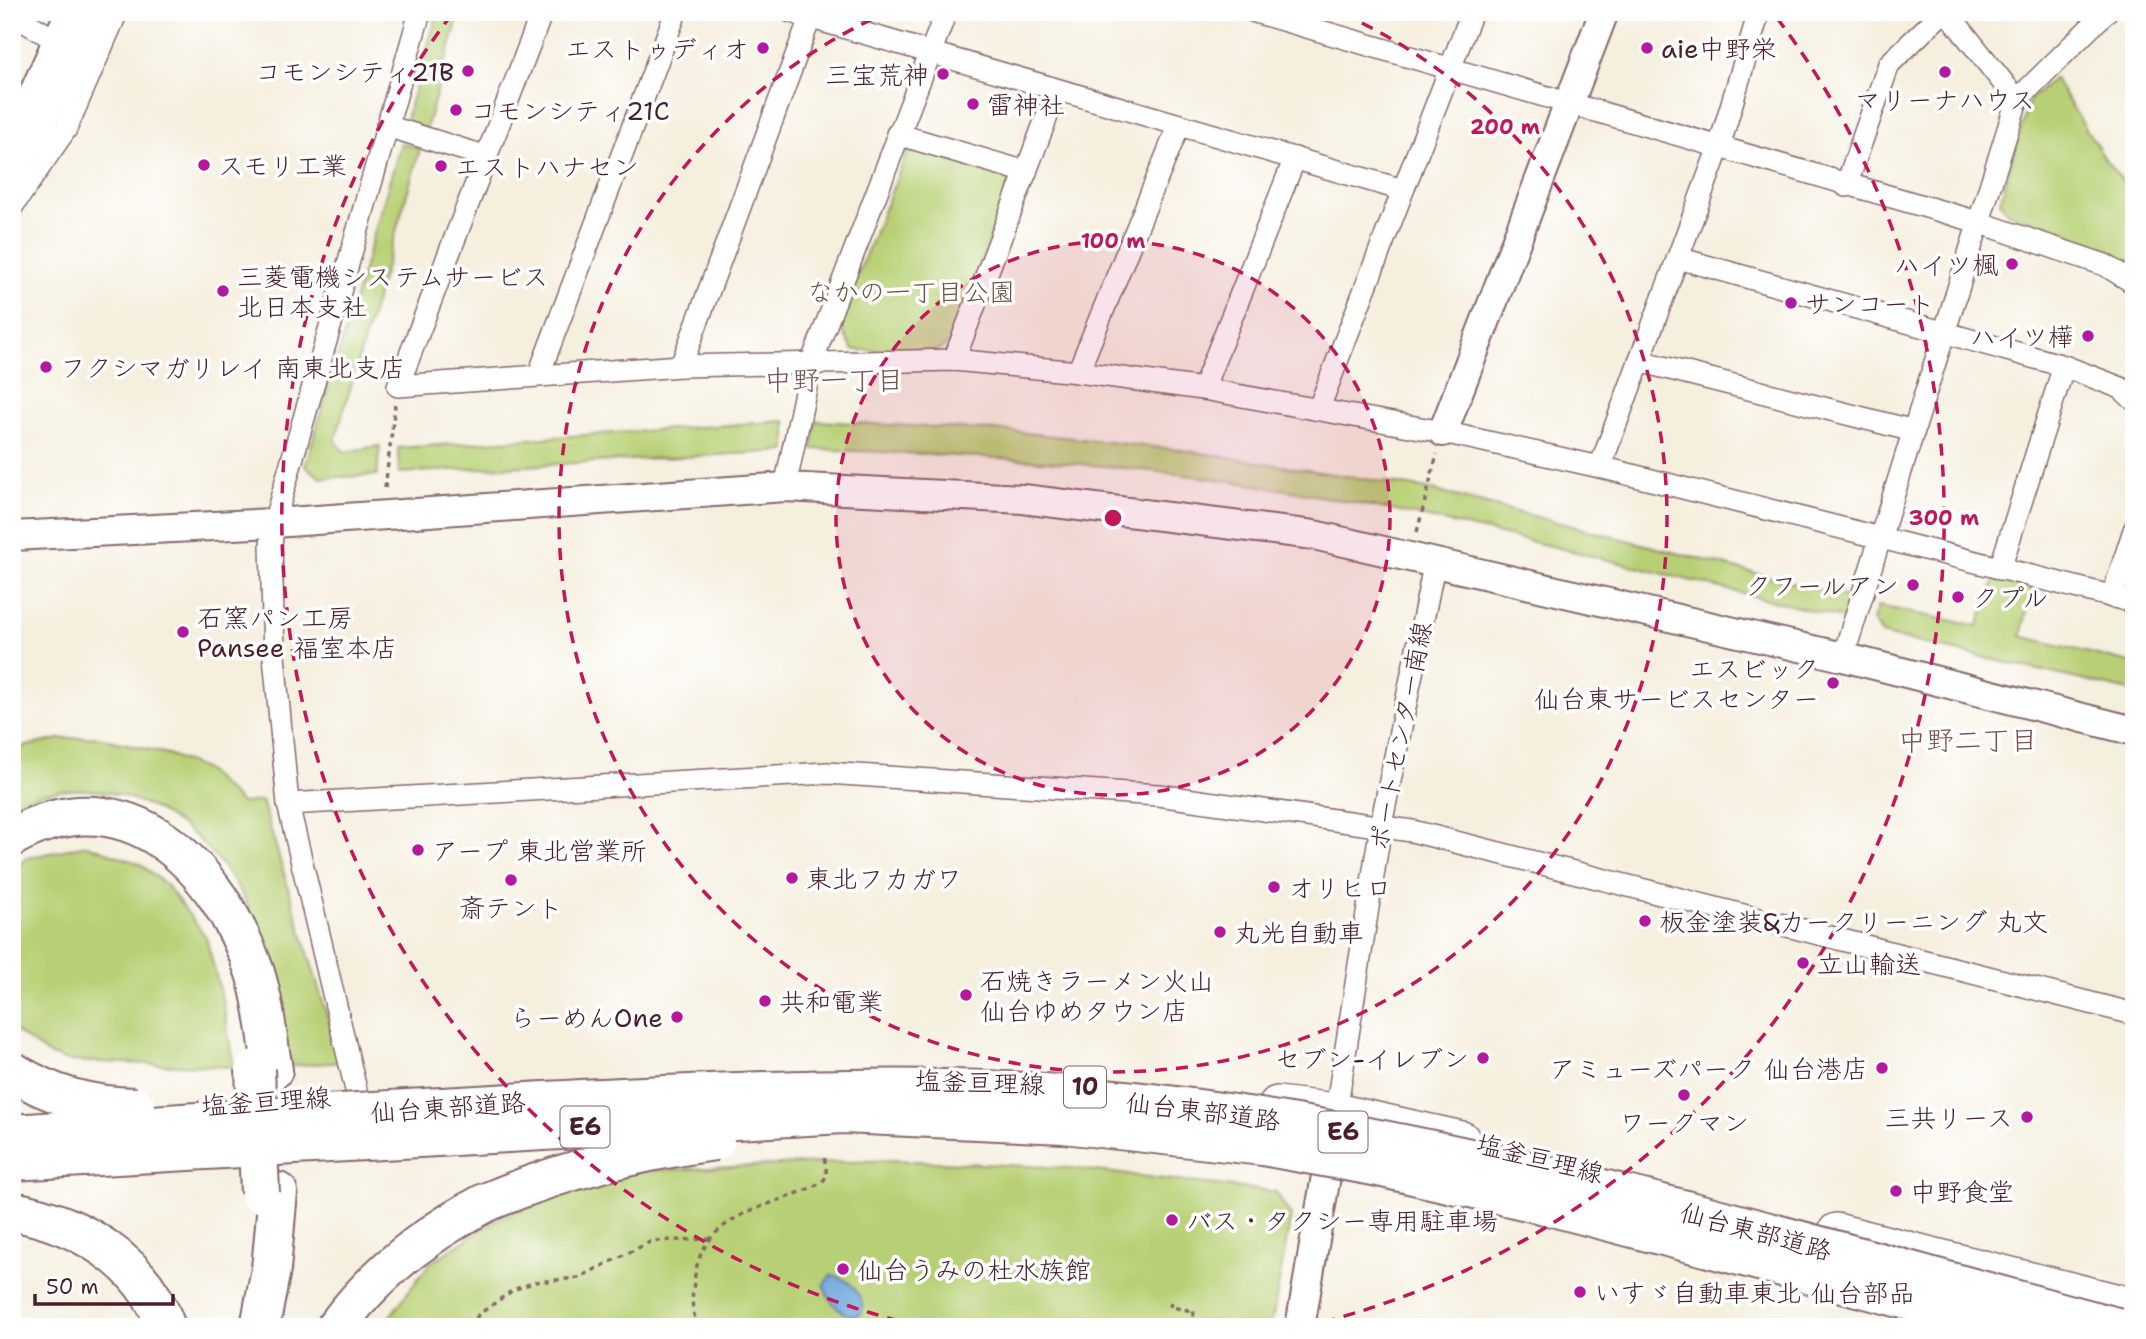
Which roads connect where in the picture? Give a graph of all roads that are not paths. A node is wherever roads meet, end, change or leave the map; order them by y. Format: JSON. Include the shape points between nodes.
{"nodes":[{"id":1,"x":70,"y":12,"type":"edge"},
{"id":2,"x":93,"y":12,"type":"edge"},
{"id":3,"x":117,"y":12,"type":"edge"},
{"id":4,"x":420,"y":12,"type":"edge"},
{"id":5,"x":542,"y":12,"type":"edge"},
{"id":6,"x":676,"y":12,"type":"edge"},
{"id":7,"x":946,"y":12,"type":"edge"},
{"id":8,"x":1255,"y":12,"type":"edge"},
{"id":9,"x":1472,"y":12,"type":"edge"},
{"id":10,"x":1604,"y":12,"type":"edge"},
{"id":11,"x":1759,"y":12,"type":"edge"},
{"id":12,"x":1945,"y":12,"type":"edge"},
{"id":13,"x":2106,"y":12,"type":"edge"},
{"id":14,"x":12,"y":14,"type":"edge"},
{"id":15,"x":800,"y":15,"type":"edge"},
{"id":16,"x":57,"y":41,"type":"junction"},
{"id":17,"x":930,"y":52,"type":"junction"},
{"id":18,"x":1451,"y":68,"type":"junction"},
{"id":19,"x":1057,"y":90,"type":"junction"},
{"id":20,"x":2017,"y":100,"type":"junction"},
{"id":21,"x":1568,"y":102,"type":"junction"},
{"id":22,"x":1179,"y":125,"type":"junction"},
{"id":23,"x":387,"y":126,"type":"junction"},
{"id":24,"x":897,"y":134,"type":"junction"},
{"id":25,"x":12,"y":142,"type":"edge"},
{"id":26,"x":1719,"y":147,"type":"junction"},
{"id":27,"x":487,"y":157,"type":"junction"},
{"id":28,"x":1295,"y":158,"type":"junction"},
{"id":29,"x":1026,"y":172,"type":"junction"},
{"id":30,"x":1846,"y":186,"type":"junction"},
{"id":31,"x":12,"y":188,"type":"edge"},
{"id":32,"x":1403,"y":190,"type":"junction"},
{"id":33,"x":12,"y":207,"type":"edge"},
{"id":34,"x":1978,"y":222,"type":"junction"},
{"id":35,"x":1678,"y":258,"type":"junction"},
{"id":36,"x":2134,"y":283,"type":"edge"},
{"id":37,"x":1944,"y":333,"type":"junction"},
{"id":38,"x":954,"y":360,"type":"junction"},
{"id":39,"x":1639,"y":361,"type":"junction"},
{"id":40,"x":811,"y":363,"type":"junction"},
{"id":41,"x":681,"y":366,"type":"junction"},
{"id":42,"x":2064,"y":366,"type":"junction"},
{"id":43,"x":1078,"y":372,"type":"junction"},
{"id":44,"x":539,"y":374,"type":"junction"},
{"id":45,"x":1203,"y":389,"type":"junction"},
{"id":46,"x":2134,"y":400,"type":"edge"},
{"id":47,"x":1319,"y":408,"type":"junction"},
{"id":48,"x":1913,"y":431,"type":"junction"},
{"id":49,"x":1443,"y":432,"type":"junction"},
{"id":50,"x":1600,"y":467,"type":"junction"},
{"id":51,"x":785,"y":487,"type":"junction"},
{"id":52,"x":274,"y":523,"type":"junction"},
{"id":53,"x":2134,"y":530,"type":"edge"},
{"id":54,"x":12,"y":536,"type":"edge"},
{"id":55,"x":1880,"y":540,"type":"junction"},
{"id":56,"x":1435,"y":561,"type":"junction"},
{"id":57,"x":2000,"y":569,"type":"junction"},
{"id":58,"x":2112,"y":597,"type":"junction"},
{"id":59,"x":2134,"y":602,"type":"edge"},
{"id":60,"x":1843,"y":657,"type":"junction"},
{"id":61,"x":2134,"y":730,"type":"edge"},
{"id":62,"x":288,"y":804,"type":"junction"},
{"id":63,"x":1381,"y":825,"type":"junction"},
{"id":64,"x":12,"y":837,"type":"edge"},
{"id":65,"x":12,"y":858,"type":"edge"},
{"id":66,"x":2134,"y":1014,"type":"edge"},
{"id":67,"x":264,"y":1070,"type":"junction"},
{"id":68,"x":12,"y":1071,"type":"edge"},
{"id":69,"x":357,"y":1094,"type":"junction"},
{"id":70,"x":547,"y":1101,"type":"junction"},
{"id":71,"x":1336,"y":1111,"type":"junction"},
{"id":72,"x":12,"y":1121,"type":"edge"},
{"id":73,"x":1157,"y":1133,"type":"junction"},
{"id":74,"x":12,"y":1134,"type":"edge"},
{"id":75,"x":12,"y":1161,"type":"edge"},
{"id":76,"x":1330,"y":1166,"type":"junction"},
{"id":77,"x":12,"y":1167,"type":"edge"},
{"id":78,"x":269,"y":1193,"type":"junction"},
{"id":79,"x":22,"y":1212,"type":"edge"},
{"id":80,"x":2134,"y":1306,"type":"edge"},
{"id":81,"x":166,"y":1327,"type":"edge"},
{"id":82,"x":243,"y":1327,"type":"edge"},
{"id":83,"x":260,"y":1327,"type":"edge"},
{"id":84,"x":336,"y":1327,"type":"edge"},
{"id":85,"x":1300,"y":1327,"type":"edge"},
{"id":86,"x":1972,"y":1327,"type":"edge"},
{"id":87,"x":2011,"y":1327,"type":"edge"},
{"id":88,"x":2118,"y":1327,"type":"edge"}],
"edges":[{"from":1,"to":16,"type":"street"},
{"from":2,"to":31,"type":"street"},
{"from":3,"to":33,"type":"street","via":[[66,129]]},
{"from":4,"to":23,"type":"street"},
{"from":5,"to":27,"type":"street"},
{"from":6,"to":44,"type":"street"},
{"from":7,"to":17,"type":"street"},
{"from":8,"to":18,"type":"street"},
{"from":9,"to":18,"type":"street"},
{"from":10,"to":21,"type":"street"},
{"from":11,"to":26,"type":"street"},
{"from":12,"to":20,"type":"street"},
{"from":12,"to":30,"type":"street","via":[[1889,64]]},
{"from":13,"to":20,"type":"street"},
{"from":14,"to":16,"type":"street"},
{"from":15,"to":17,"type":"street"},
{"from":15,"to":41,"type":"street"},
{"from":16,"to":25,"type":"street"},
{"from":17,"to":19,"type":"street"},
{"from":17,"to":24,"type":"street"},
{"from":18,"to":21,"type":"street"},
{"from":18,"to":32,"type":"street"},
{"from":19,"to":22,"type":"street"},
{"from":19,"to":29,"type":"street"},
{"from":20,"to":34,"type":"street"},
{"from":21,"to":26,"type":"street"},
{"from":21,"to":49,"type":"street"},
{"from":22,"to":28,"type":"street"},
{"from":22,"to":43,"type":"street"},
{"from":23,"to":27,"type":"street"},
{"from":23,"to":52,"type":"street"},
{"from":24,"to":29,"type":"street"},
{"from":24,"to":40,"type":"street"},
{"from":26,"to":30,"type":"street"},
{"from":26,"to":35,"type":"street"},
{"from":27,"to":44,"type":"street","via":[[398,386]]},
{"from":28,"to":32,"type":"street"},
{"from":28,"to":45,"type":"street"},
{"from":29,"to":38,"type":"street"},
{"from":30,"to":34,"type":"street"},
{"from":32,"to":47,"type":"street"},
{"from":34,"to":36,"type":"street","via":[[2105,265]]},
{"from":34,"to":37,"type":"street"},
{"from":35,"to":37,"type":"street"},
{"from":35,"to":39,"type":"street"},
{"from":37,"to":42,"type":"street"},
{"from":37,"to":48,"type":"street"},
{"from":38,"to":40,"type":"street"},
{"from":38,"to":43,"type":"street"},
{"from":39,"to":48,"type":"street"},
{"from":39,"to":50,"type":"street"},
{"from":40,"to":41,"type":"street"},
{"from":40,"to":51,"type":"street"},
{"from":41,"to":44,"type":"street"},
{"from":42,"to":46,"type":"street","via":[[2121,388]]},
{"from":42,"to":57,"type":"street"},
{"from":43,"to":45,"type":"street"},
{"from":45,"to":47,"type":"street"},
{"from":47,"to":49,"type":"street"},
{"from":48,"to":55,"type":"street"},
{"from":49,"to":50,"type":"street"},
{"from":50,"to":55,"type":"street"},
{"from":51,"to":52,"type":"street"},
{"from":51,"to":56,"type":"street","via":[[1023,499],[1314,536]]},
{"from":52,"to":54,"type":"street"},
{"from":52,"to":62,"type":"street","via":[[274,656]]},
{"from":53,"to":58,"type":"street"},
{"from":55,"to":57,"type":"street"},
{"from":55,"to":60,"type":"street"},
{"from":56,"to":60,"type":"street"},
{"from":56,"to":63,"type":"street","name":"ポートセンター南線"},
{"from":57,"to":58,"type":"street"},
{"from":58,"to":59,"type":"street"},
{"from":60,"to":61,"type":"street"},
{"from":62,"to":63,"type":"street","via":[[827,773],[1158,795]]},
{"from":62,"to":69,"type":"street"},
{"from":63,"to":66,"type":"street"},
{"from":63,"to":71,"type":"street","name":"ポートセンター南線"},
{"from":64,"to":67,"type":"highway","via":[[69,818],[116,820],[141,827],[188,859],[208,880],[237,928],[255,973]]},
{"from":65,"to":67,"type":"highway","via":[[47,840],[96,835],[145,850],[177,872],[202,901],[228,948]]},
{"from":67,"to":78,"type":"highway","bridge":true},
{"from":68,"to":70,"type":"highway","bridge":true,"via":[[60,1096],[117,1107]]},
{"from":69,"to":71,"type":"main road","name":"塩釜亘理線","number":"10","via":[[797,1075],[1109,1088]]},
{"from":69,"to":72,"type":"main road","name":"塩釜亘理線","number":"10"},
{"from":70,"to":74,"type":"highway","name":"仙台東部道路","number":"E6","bridge":true},
{"from":70,"to":88,"type":"highway","name":"仙台東部道路","number":"E6","bridge":true,"via":[[810,1089],[953,1088],[1093,1097],[1263,1118],[1556,1178]]},
{"from":71,"to":76,"type":"street","name":"ポートセンター南線"},
{"from":71,"to":80,"type":"main road","name":"塩釜亘理線","number":"10"},
{"from":73,"to":75,"type":"highway","name":"仙台東部道路","number":"E6","bridge":true,"via":[[954,1116],[843,1114]]},
{"from":73,"to":84,"type":"highway","bridge":true,"via":[[1062,1140],[947,1133],[729,1139],[588,1165],[485,1203],[427,1236],[402,1256]]},
{"from":73,"to":87,"type":"highway","name":"仙台東部道路","number":"E6","bridge":true,"via":[[1263,1146],[1387,1169],[1549,1206]]},
{"from":76,"to":77,"type":"main road","name":"塩釜亘理線","number":"10","via":[[1275,1156],[970,1127],[310,1146]]},
{"from":76,"to":85,"type":"street","name":"ポートセンター南線"},
{"from":76,"to":86,"type":"main road","name":"塩釜亘理線","number":"10","via":[[1599,1222]]},
{"from":78,"to":82,"type":"highway"},
{"from":78,"to":83,"type":"highway","via":[[271,1269]]},
{"from":79,"to":81,"type":"highway","via":[[74,1229],[117,1256],[137,1276]]}]}
